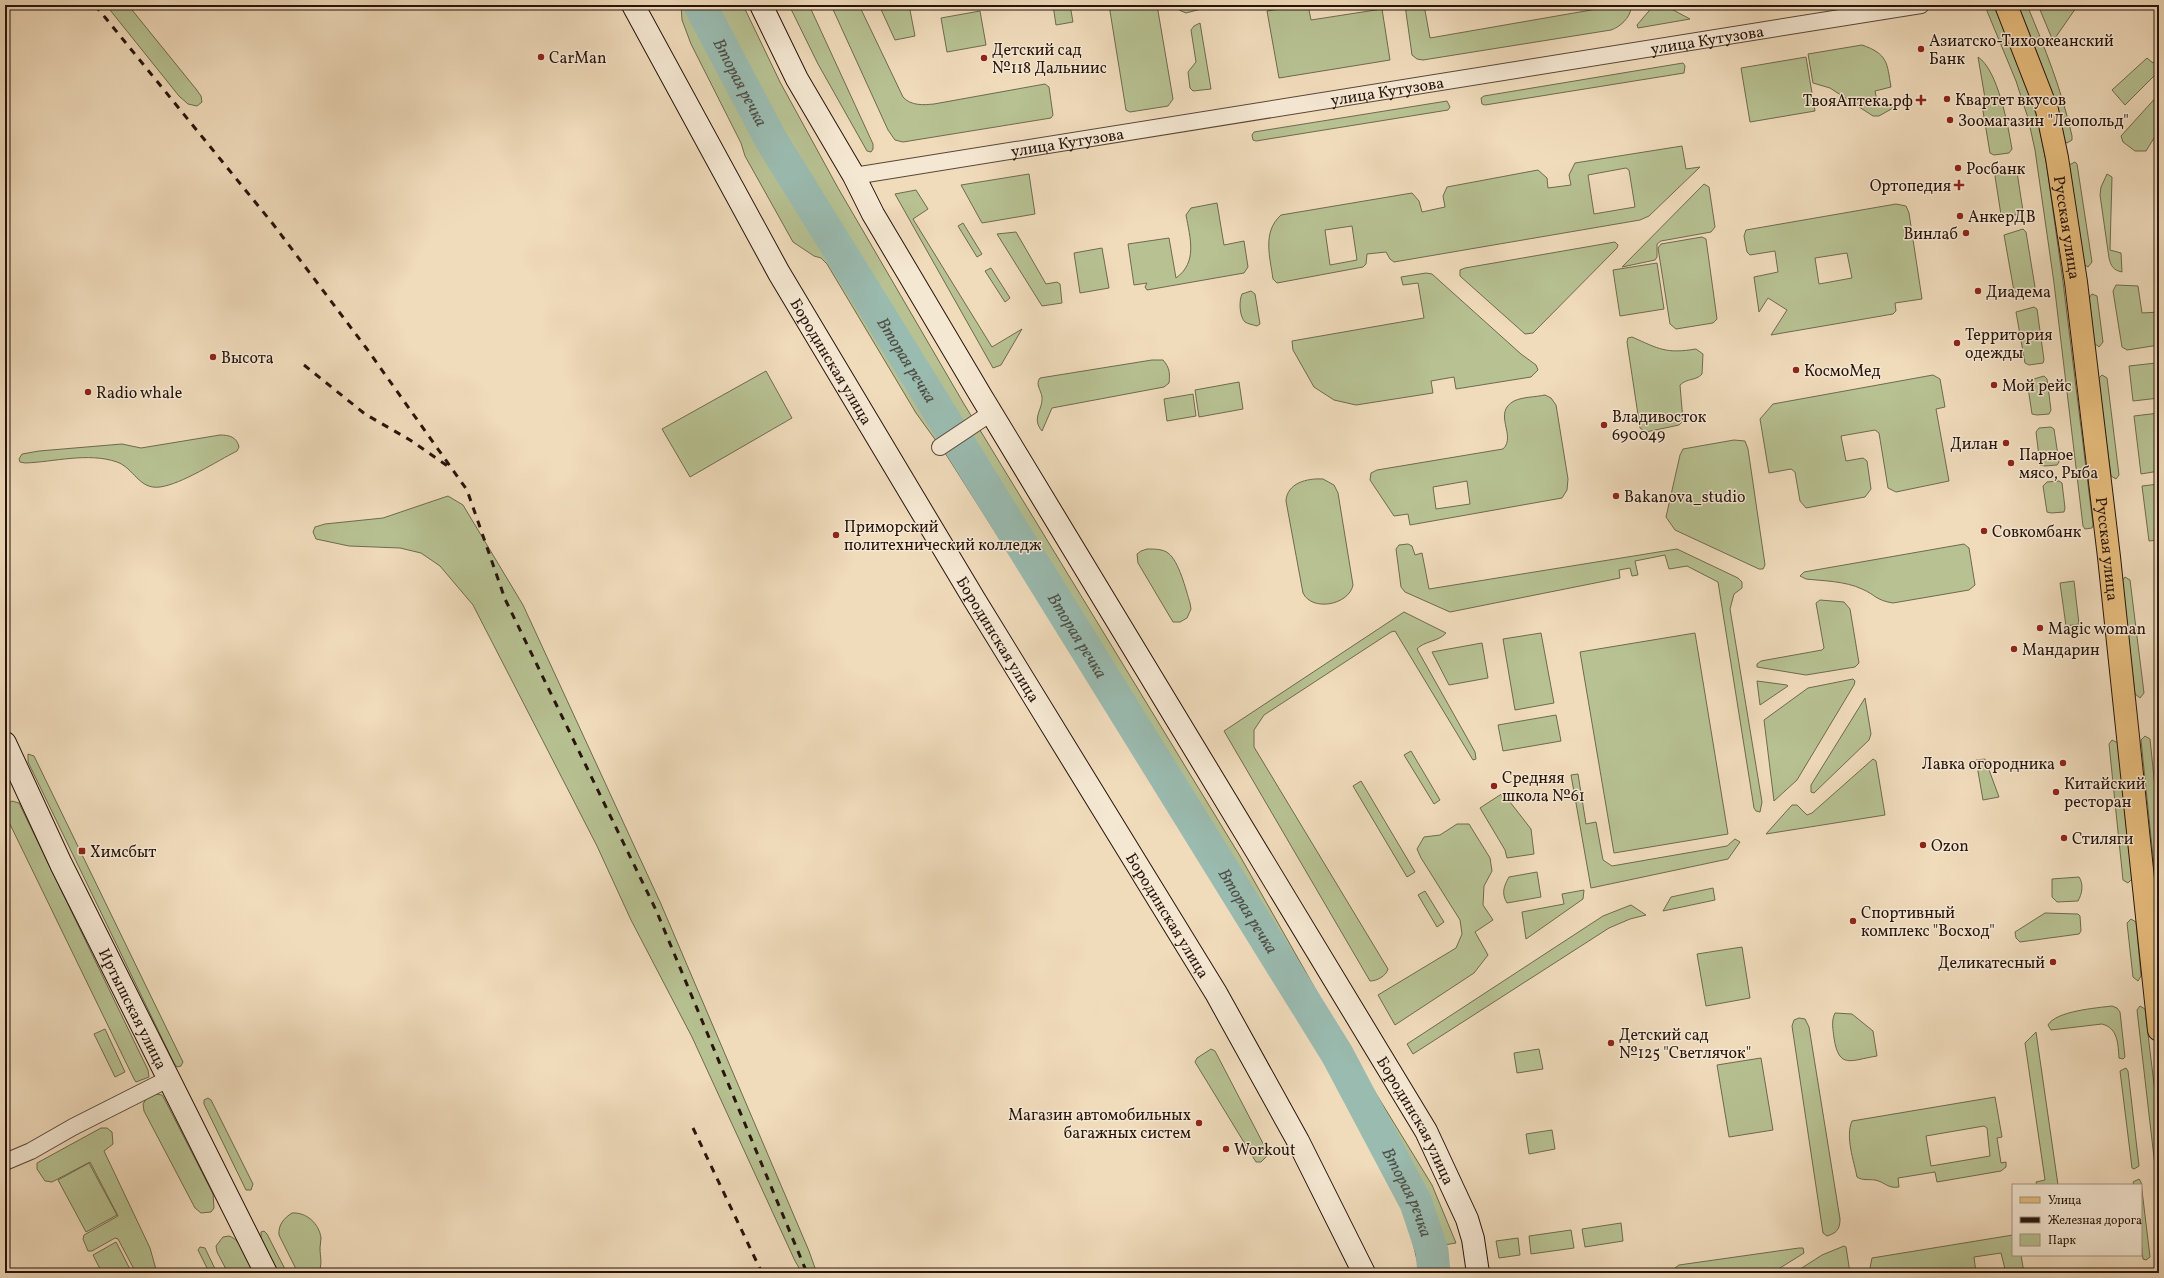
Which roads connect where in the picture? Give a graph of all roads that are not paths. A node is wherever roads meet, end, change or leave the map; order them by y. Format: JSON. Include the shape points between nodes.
{"nodes":[{"id":1,"x":633,"y":5,"type":"edge"},
{"id":2,"x":761,"y":5,"type":"edge"},
{"id":3,"x":1921,"y":5,"type":"edge"},
{"id":4,"x":2006,"y":5,"type":"edge"},
{"id":5,"x":854,"y":176,"type":"junction"},
{"id":6,"x":991,"y":413,"type":"junction"},
{"id":7,"x":940,"y":447,"type":"dead end"},
{"id":8,"x":5,"y":743,"type":"edge"},
{"id":9,"x":2159,"y":1030,"type":"edge"},
{"id":10,"x":168,"y":1079,"type":"junction"},
{"id":11,"x":5,"y":1162,"type":"edge"},
{"id":12,"x":266,"y":1273,"type":"edge"},
{"id":13,"x":1364,"y":1273,"type":"edge"},
{"id":14,"x":1478,"y":1273,"type":"edge"}],
"edges":[{"from":1,"to":13,"type":"main road","name":"Бородинская улица","via":[[779,273],[974,599],[1216,993],[1298,1141]]},
{"from":2,"to":5,"type":"main road","name":"Бородинская улица","via":[[797,78]]},
{"from":3,"to":5,"type":"street","name":"улица Кутузова"},
{"from":4,"to":9,"type":"main road","name":"Русская улица","via":[[2047,110],[2060,173],[2076,282],[2109,557]]},
{"from":5,"to":6,"type":"main road","name":"Бородинская улица","via":[[873,214]]},
{"from":6,"to":7,"type":"street"},
{"from":6,"to":14,"type":"main road","name":"Бородинская улица","via":[[1426,1131],[1467,1219]]},
{"from":8,"to":10,"type":"main road","name":"Иртышская улица"},
{"from":10,"to":11,"type":"street"},
{"from":10,"to":12,"type":"main road","name":"Иртышская улица"}]}
